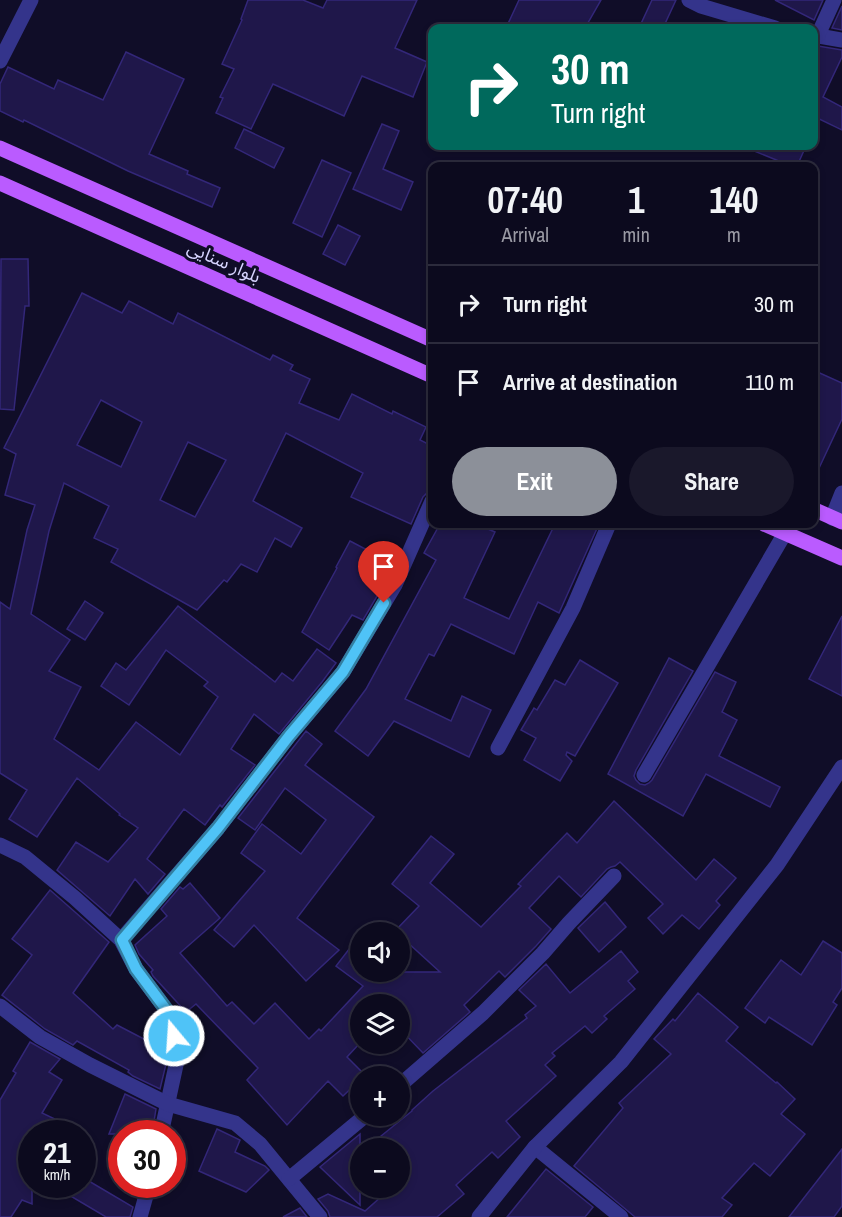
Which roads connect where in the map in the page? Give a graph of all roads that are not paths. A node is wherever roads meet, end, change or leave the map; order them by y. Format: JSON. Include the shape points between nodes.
{"nodes":[{"id":1,"x":31,"y":0,"type":"edge"},
{"id":2,"x":689,"y":0,"type":"edge"},
{"id":3,"x":834,"y":0,"type":"edge"},
{"id":4,"x":762,"y":24,"type":"edge"},
{"id":5,"x":818,"y":29,"type":"edge"},
{"id":6,"x":818,"y":36,"type":"edge"},
{"id":7,"x":842,"y":40,"type":"edge"},
{"id":8,"x":0,"y":61,"type":"edge"},
{"id":9,"x":0,"y":148,"type":"edge"},
{"id":10,"x":0,"y":183,"type":"edge"},
{"id":11,"x":428,"y":338,"type":"edge"},
{"id":12,"x":428,"y":374,"type":"edge"},
{"id":13,"x":842,"y":493,"type":"edge"},
{"id":14,"x":428,"y":510,"type":"edge"},
{"id":15,"x":818,"y":511,"type":"edge"},
{"id":16,"x":837,"y":520,"type":"edge"},
{"id":17,"x":607,"y":528,"type":"edge"},
{"id":18,"x":773,"y":528,"type":"edge"},
{"id":19,"x":784,"y":533,"type":"junction"},
{"id":20,"x":842,"y":558,"type":"edge"},
{"id":21,"x":498,"y":748,"type":"dead end"},
{"id":22,"x":842,"y":767,"type":"edge"},
{"id":23,"x":644,"y":775,"type":"dead end"},
{"id":24,"x":0,"y":845,"type":"edge"},
{"id":25,"x":614,"y":876,"type":"dead end"},
{"id":26,"x":122,"y":940,"type":"junction"},
{"id":27,"x":0,"y":1006,"type":"edge"},
{"id":28,"x":410,"y":1076,"type":"edge"},
{"id":29,"x":168,"y":1104,"type":"junction"},
{"id":30,"x":164,"y":1120,"type":"edge"},
{"id":31,"x":353,"y":1126,"type":"edge"},
{"id":32,"x":535,"y":1147,"type":"junction"},
{"id":33,"x":289,"y":1179,"type":"junction"},
{"id":34,"x":145,"y":1198,"type":"edge"},
{"id":35,"x":141,"y":1217,"type":"edge"},
{"id":36,"x":320,"y":1217,"type":"edge"},
{"id":37,"x":478,"y":1217,"type":"edge"},
{"id":38,"x":621,"y":1217,"type":"edge"}],
"edges":[{"from":1,"to":8,"type":"street"},
{"from":2,"to":4,"type":"street"},
{"from":3,"to":5,"type":"street"},
{"from":6,"to":7,"type":"street"},
{"from":9,"to":11,"type":"main road","name":"بلوار سنایی"},
{"from":10,"to":12,"type":"main road","name":"بلوار سنایی"},
{"from":13,"to":16,"type":"street"},
{"from":14,"to":26,"type":"street","via":[[395,585],[343,672]]},
{"from":15,"to":16,"type":"main road"},
{"from":17,"to":21,"type":"street","via":[[573,608]]},
{"from":18,"to":19,"type":"main road"},
{"from":19,"to":20,"type":"main road"},
{"from":19,"to":23,"type":"street"},
{"from":22,"to":32,"type":"street","via":[[777,864],[621,1062]]},
{"from":24,"to":26,"type":"street","via":[[25,857]]},
{"from":25,"to":28,"type":"street","via":[[483,1013]]},
{"from":26,"to":29,"type":"street","via":[[136,969],[171,1016],[178,1056]]},
{"from":27,"to":29,"type":"street","via":[[40,1037]]},
{"from":29,"to":30,"type":"street"},
{"from":29,"to":33,"type":"street","via":[[235,1123],[260,1144]]},
{"from":31,"to":33,"type":"street"},
{"from":32,"to":37,"type":"street"},
{"from":32,"to":38,"type":"street"},
{"from":33,"to":36,"type":"street"},
{"from":34,"to":35,"type":"street"}]}
